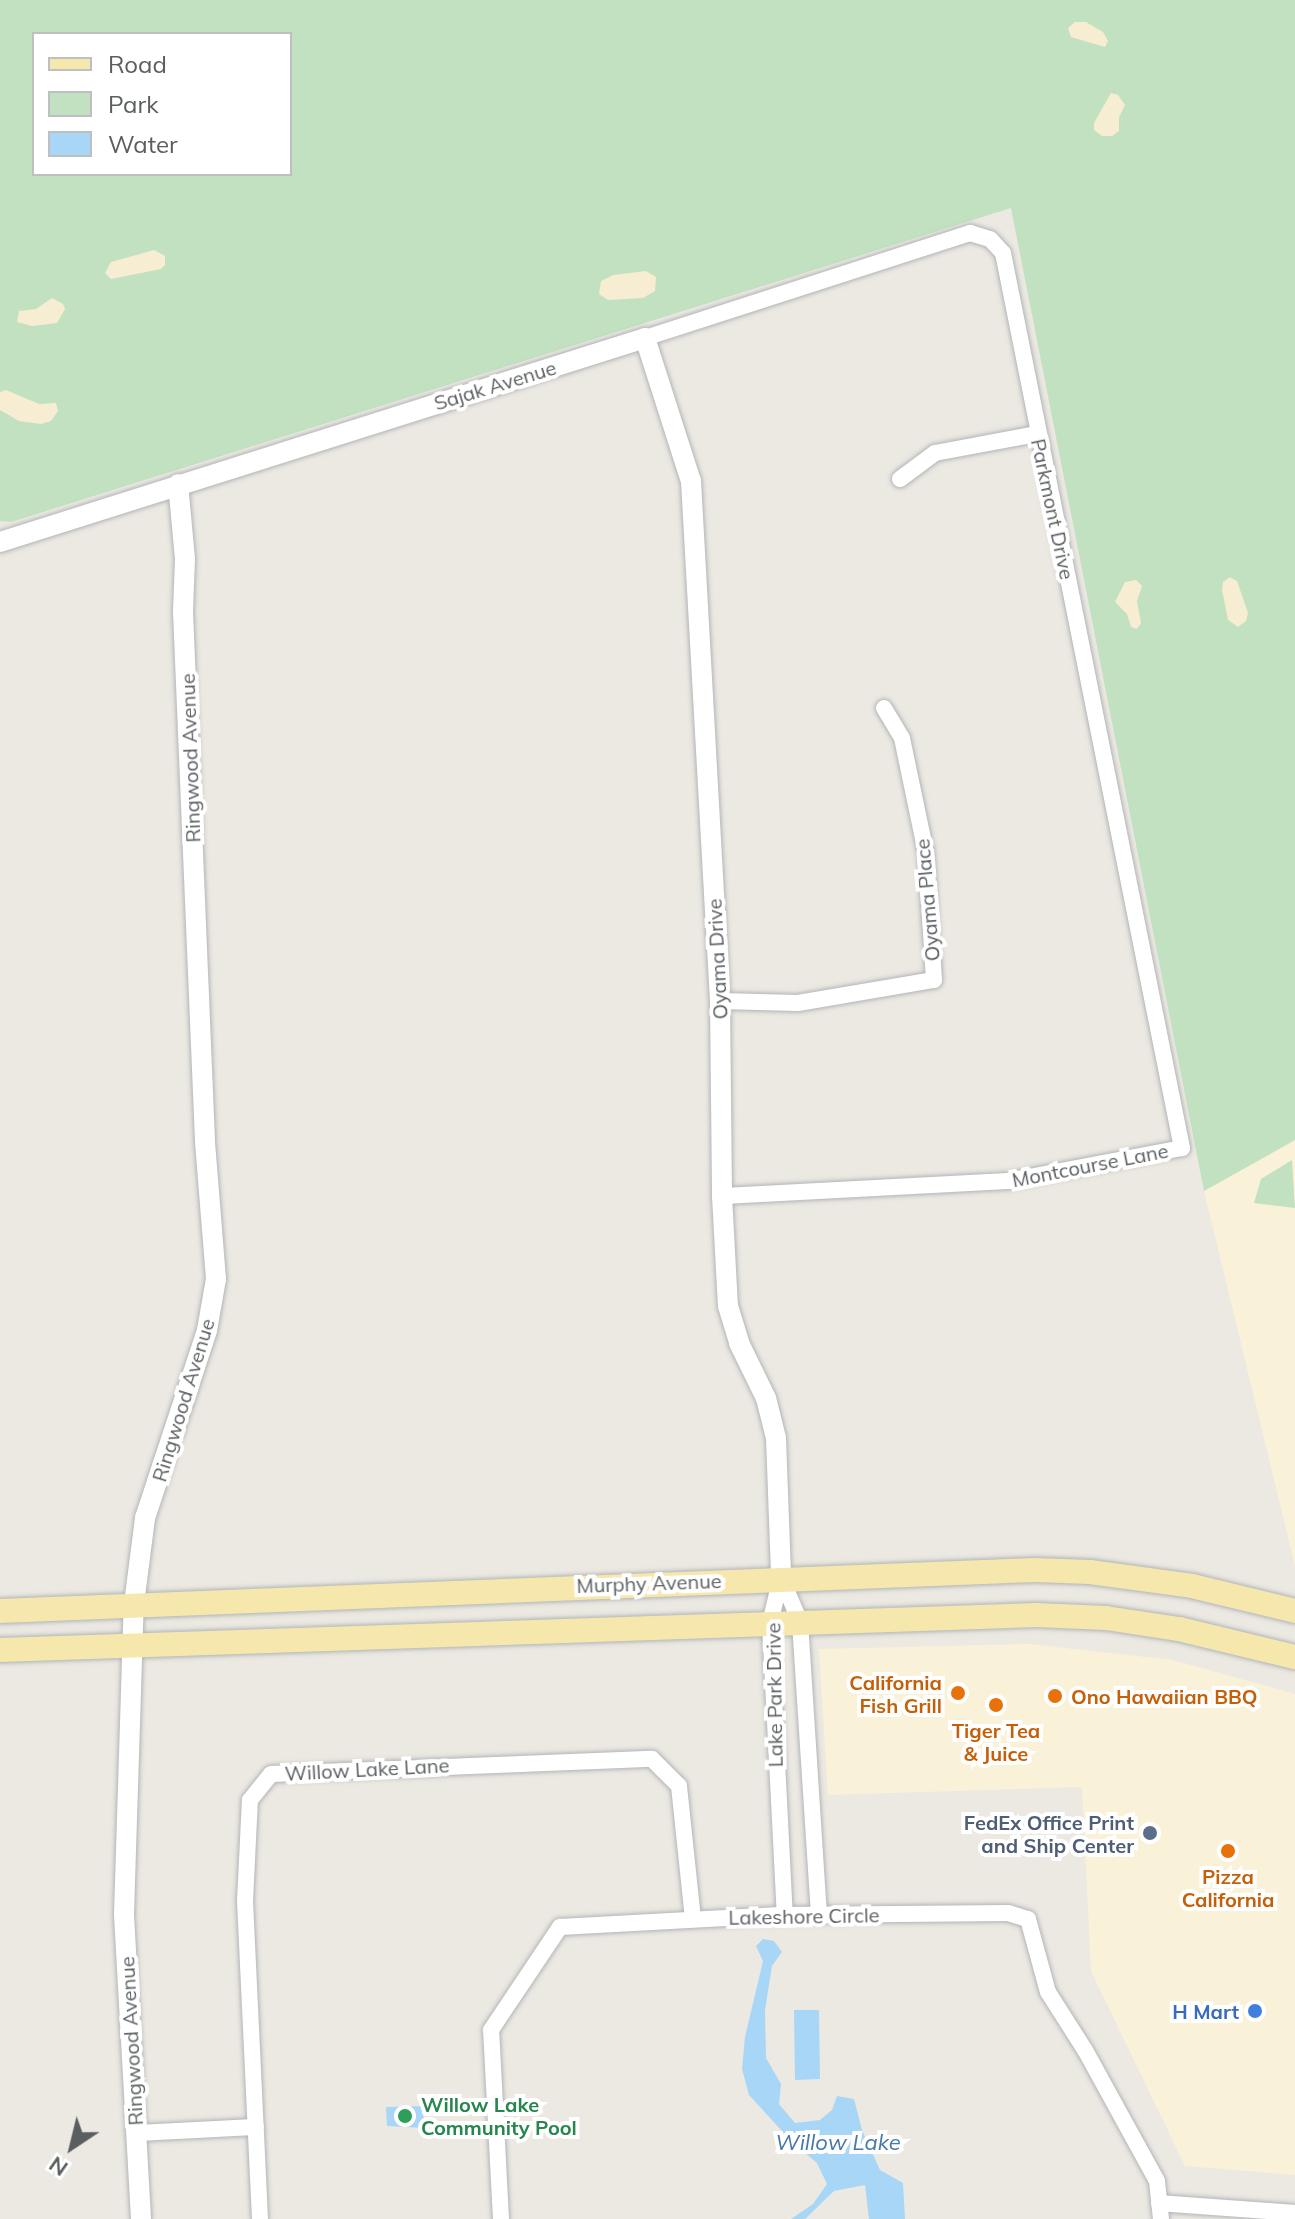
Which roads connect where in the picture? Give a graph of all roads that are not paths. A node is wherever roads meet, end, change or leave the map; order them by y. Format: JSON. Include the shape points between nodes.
{"nodes":[{"id":1,"x":990,"y":239,"type":"joint"},
{"id":2,"x":645,"y":338,"type":"junction"},
{"id":3,"x":1037,"y":434,"type":"junction"},
{"id":4,"x":900,"y":479,"type":"dead end"},
{"id":5,"x":178,"y":484,"type":"junction"},
{"id":6,"x":0,"y":542,"type":"edge"},
{"id":7,"x":884,"y":708,"type":"dead end"},
{"id":8,"x":1110,"y":783,"type":"joint"},
{"id":9,"x":720,"y":1001,"type":"junction"},
{"id":10,"x":722,"y":1196,"type":"junction"},
{"id":11,"x":781,"y":1577,"type":"junction"},
{"id":12,"x":134,"y":1604,"type":"junction"},
{"id":13,"x":0,"y":1611,"type":"edge"},
{"id":14,"x":1295,"y":1611,"type":"edge"},
{"id":15,"x":800,"y":1622,"type":"junction"},
{"id":16,"x":770,"y":1623,"type":"junction"},
{"id":17,"x":133,"y":1647,"type":"junction"},
{"id":18,"x":0,"y":1650,"type":"edge"},
{"id":19,"x":1295,"y":1657,"type":"edge"},
{"id":20,"x":785,"y":1915,"type":"junction"},
{"id":21,"x":819,"y":1915,"type":"junction"},
{"id":22,"x":693,"y":1919,"type":"junction"},
{"id":23,"x":256,"y":2127,"type":"junction"},
{"id":24,"x":136,"y":2133,"type":"junction"},
{"id":25,"x":1160,"y":2211,"type":"edge"},
{"id":26,"x":1295,"y":2213,"type":"edge"},
{"id":27,"x":141,"y":2219,"type":"edge"},
{"id":28,"x":260,"y":2219,"type":"edge"},
{"id":29,"x":501,"y":2219,"type":"edge"}],
"edges":[{"from":1,"to":2,"type":"street","name":"Sajak Avenue","via":[[970,233]]},
{"from":1,"to":3,"type":"street","name":"Parkmont Drive","via":[[1003,253]]},
{"from":2,"to":5,"type":"street","name":"Sajak Avenue"},
{"from":2,"to":9,"type":"street","name":"Oyama Drive","via":[[691,481]]},
{"from":3,"to":4,"type":"street","via":[[935,453]]},
{"from":3,"to":8,"type":"street","name":"Parkmont Drive"},
{"from":5,"to":6,"type":"street","name":"Sajak Avenue"},
{"from":5,"to":12,"type":"street","name":"Ringwood Avenue","via":[[205,1141],[216,1279],[207,1330],[145,1518]]},
{"from":7,"to":9,"type":"street","name":"Oyama Place","via":[[902,738],[926,853],[934,980],[798,1003]]},
{"from":8,"to":10,"type":"street","name":"Montcourse Lane","via":[[1182,1148],[1009,1181]]},
{"from":9,"to":10,"type":"street","name":"Oyama Drive"},
{"from":10,"to":11,"type":"street","name":"Oyama Drive","via":[[728,1306],[766,1398],[776,1438]]},
{"from":11,"to":12,"type":"main road","name":"Murphy Avenue"},
{"from":11,"to":14,"type":"main road","name":"Murphy Avenue","via":[[1090,1572],[1192,1586]]},
{"from":11,"to":15,"type":"street","name":"Lake Park Drive"},
{"from":11,"to":16,"type":"street","name":"Lake Park Drive"},
{"from":12,"to":13,"type":"main road","name":"Murphy Avenue"},
{"from":12,"to":17,"type":"street","name":"Ringwood Avenue"},
{"from":15,"to":16,"type":"main road"},
{"from":15,"to":19,"type":"main road","via":[[947,1616],[1106,1618]]},
{"from":15,"to":21,"type":"street","name":"Lake Park Drive"},
{"from":16,"to":17,"type":"main road"},
{"from":16,"to":20,"type":"street","name":"Lake Park Drive"},
{"from":17,"to":18,"type":"main road"},
{"from":17,"to":24,"type":"street","name":"Ringwood Avenue","via":[[124,1914]]},
{"from":20,"to":21,"type":"street","name":"Lakeshore Circle"},
{"from":20,"to":22,"type":"street","name":"Lakeshore Circle"},
{"from":21,"to":25,"type":"street","name":"Lakeshore Circle","via":[[1008,1913],[1028,1919],[1048,1992],[1157,2181]]},
{"from":22,"to":23,"type":"street","name":"Willow Lake Lane","via":[[679,1786],[652,1759],[271,1774],[250,1800],[245,1901]]},
{"from":22,"to":29,"type":"street","name":"Lakeshore Circle","via":[[560,1927],[491,2030]]},
{"from":23,"to":24,"type":"street"},
{"from":23,"to":28,"type":"street","name":"Willow Lake Lane"},
{"from":24,"to":27,"type":"street","name":"Ringwood Avenue"},
{"from":25,"to":26,"type":"street"}]}
